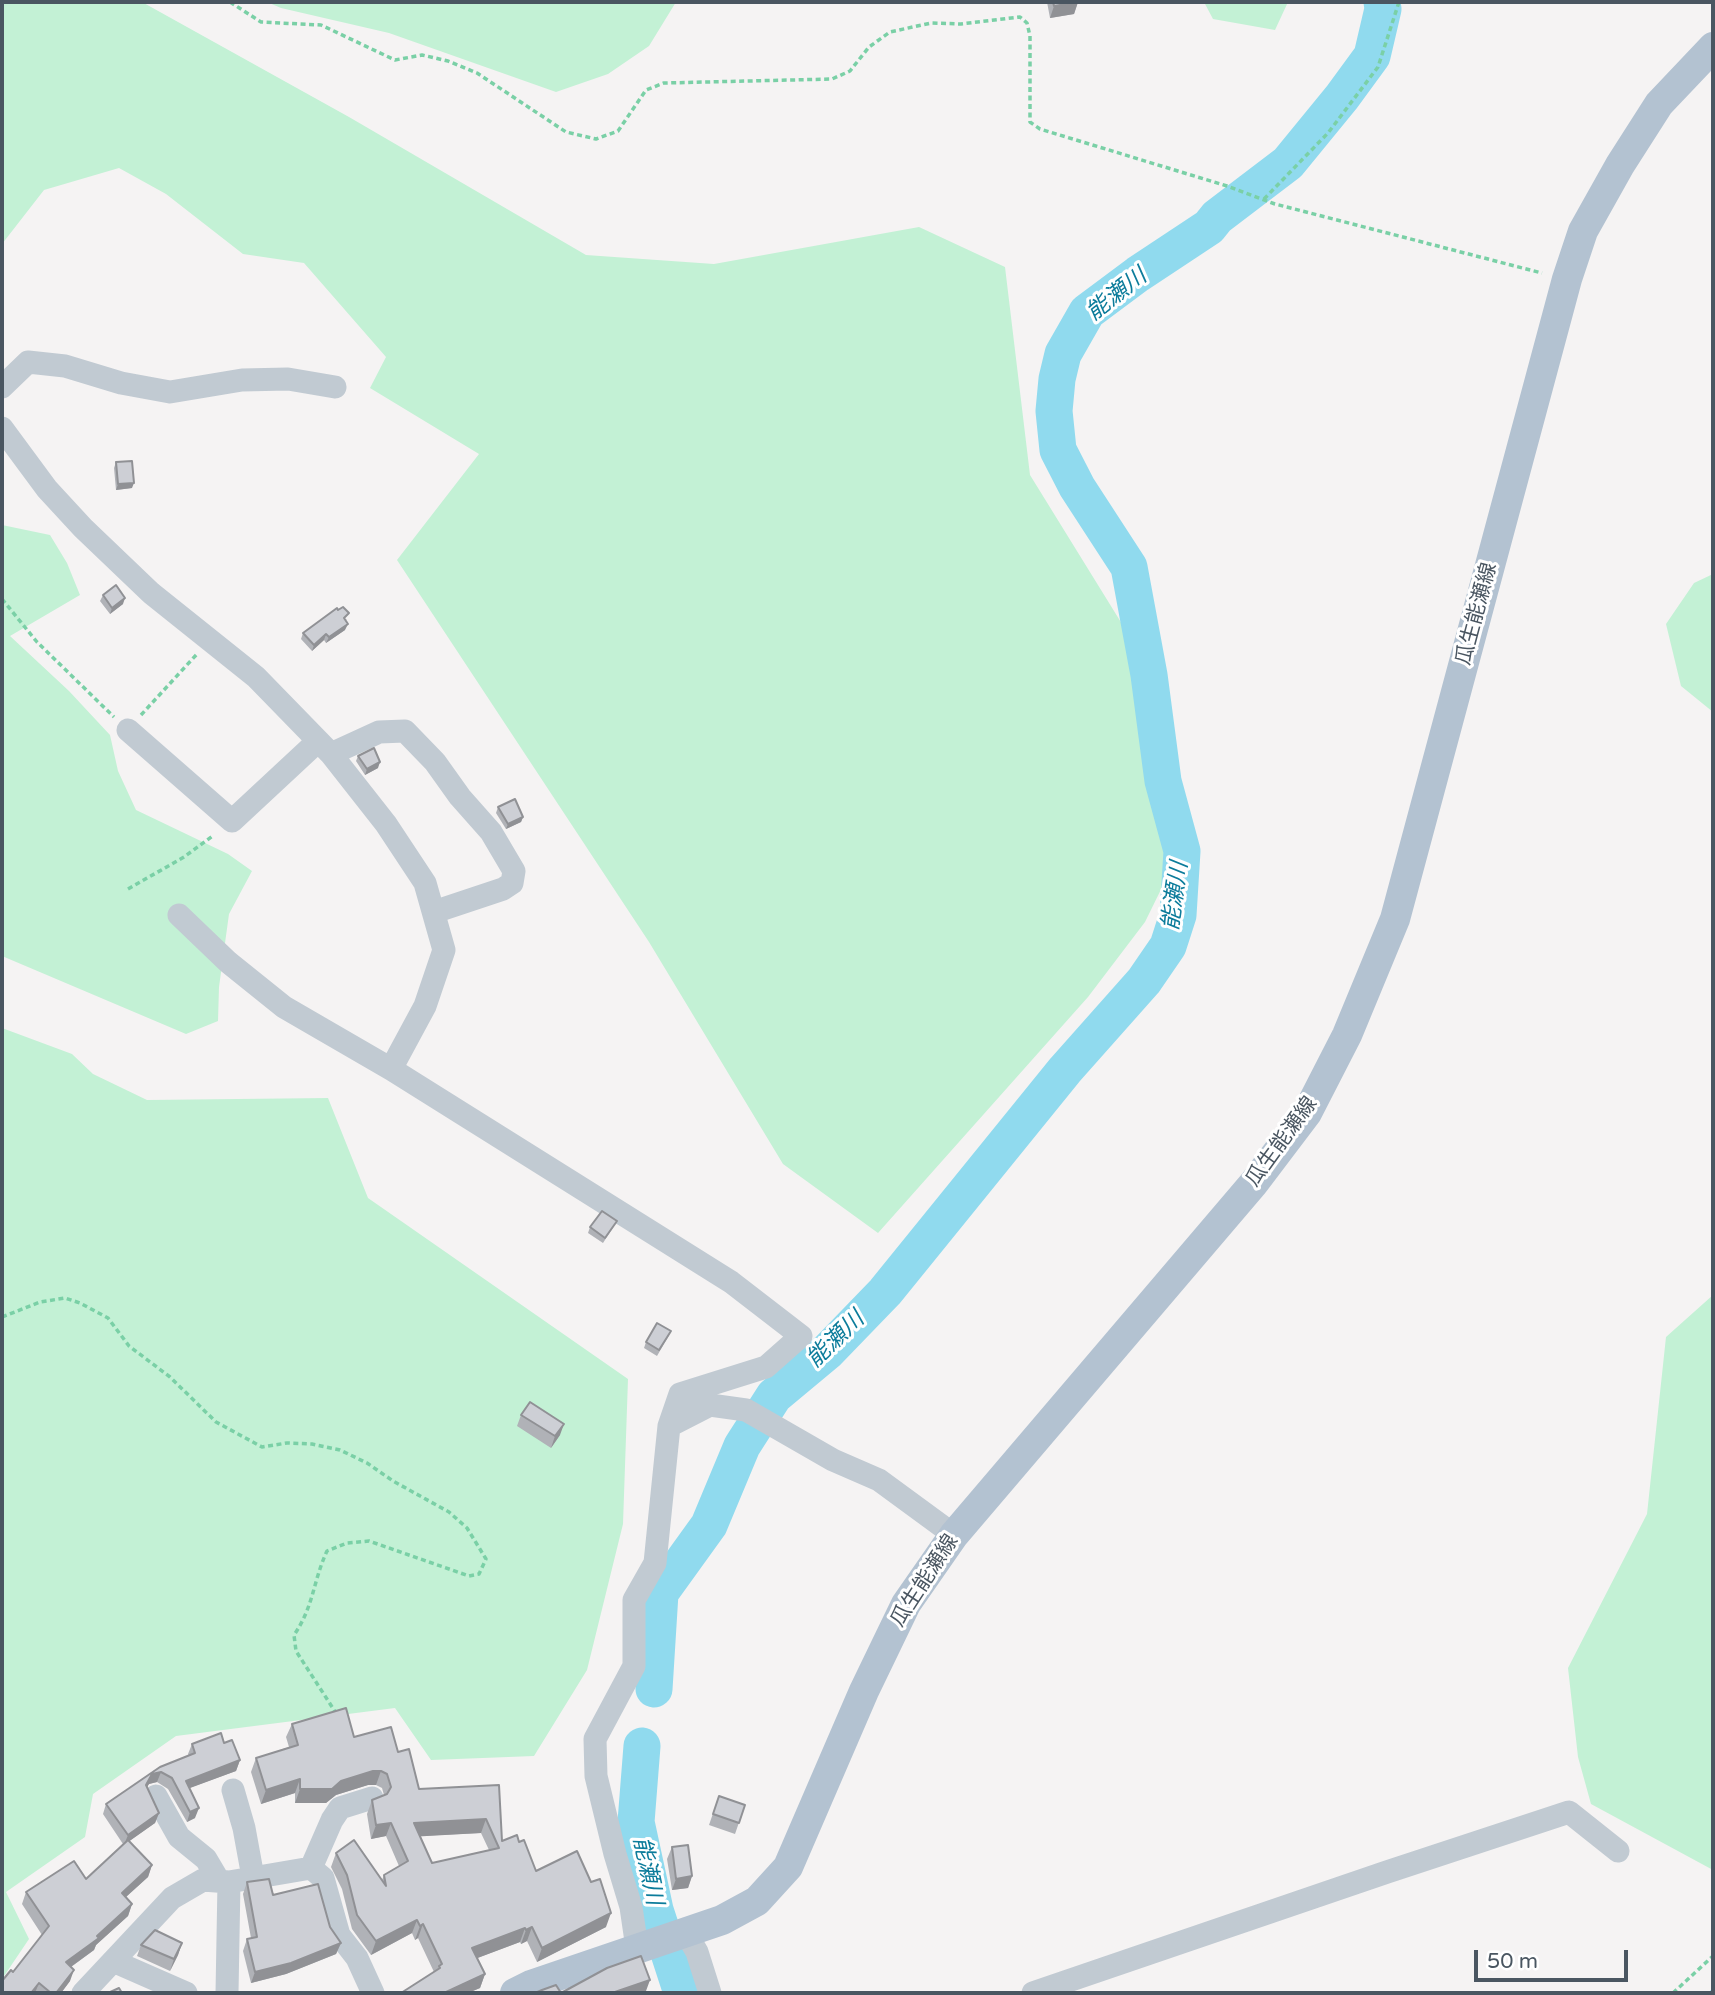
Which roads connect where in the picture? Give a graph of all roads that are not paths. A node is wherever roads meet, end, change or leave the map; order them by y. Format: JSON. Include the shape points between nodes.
{"nodes":[{"id":1,"x":1713,"y":47,"type":"edge"},
{"id":2,"x":2,"y":387,"type":"edge"},
{"id":3,"x":335,"y":387,"type":"dead end"},
{"id":4,"x":2,"y":428,"type":"edge"},
{"id":5,"x":128,"y":730,"type":"road end"},
{"id":6,"x":325,"y":748,"type":"junction"},
{"id":7,"x":434,"y":912,"type":"junction"},
{"id":8,"x":178,"y":915,"type":"dead end"},
{"id":9,"x":391,"y":1069,"type":"junction"},
{"id":10,"x":669,"y":1426,"type":"junction"},
{"id":11,"x":954,"y":1535,"type":"junction"},
{"id":12,"x":233,"y":1790,"type":"dead end"},
{"id":13,"x":156,"y":1797,"type":"dead end"},
{"id":14,"x":372,"y":1798,"type":"edge"},
{"id":15,"x":1618,"y":1851,"type":"dead end"},
{"id":16,"x":311,"y":1868,"type":"junction"},
{"id":17,"x":253,"y":1877,"type":"junction"},
{"id":18,"x":224,"y":1882,"type":"junction"},
{"id":19,"x":686,"y":1933,"type":"junction"},
{"id":20,"x":637,"y":1948,"type":"junction"},
{"id":21,"x":113,"y":1961,"type":"junction"},
{"id":22,"x":83,"y":1993,"type":"edge"},
{"id":23,"x":186,"y":1993,"type":"edge"},
{"id":24,"x":227,"y":1993,"type":"edge"},
{"id":25,"x":373,"y":1993,"type":"edge"},
{"id":26,"x":515,"y":1993,"type":"edge"},
{"id":27,"x":709,"y":1993,"type":"edge"},
{"id":28,"x":1033,"y":1993,"type":"edge"}],
"edges":[{"from":1,"to":11,"type":"main road","name":"瓜生能瀬線","via":[[1658,104],[1583,231],[1395,919],[1348,1035],[1307,1113],[1254,1183]]},
{"from":2,"to":3,"type":"street","via":[[28,362],[65,366],[170,392],[242,380],[288,379]]},
{"from":4,"to":6,"type":"street","via":[[83,528],[150,593],[256,677]]},
{"from":5,"to":6,"type":"street","via":[[233,821]]},
{"from":6,"to":7,"type":"street","via":[[412,863],[425,883]]},
{"from":6,"to":7,"type":"street","via":[[405,731],[491,832],[514,871],[512,883]]},
{"from":7,"to":9,"type":"street","via":[[444,950],[425,1006]]},
{"from":8,"to":9,"type":"street","via":[[284,1007]]},
{"from":9,"to":10,"type":"street","via":[[731,1282],[801,1336],[766,1367],[680,1394]]},
{"from":10,"to":11,"type":"street","via":[[710,1405],[746,1410],[833,1460],[879,1480]]},
{"from":10,"to":20,"type":"street","via":[[655,1563],[634,1600],[634,1666],[595,1739],[596,1776],[631,1907]]},
{"from":11,"to":19,"type":"main road","name":"瓜生能瀬線","via":[[906,1604],[788,1867],[757,1901]]},
{"from":12,"to":17,"type":"street"},
{"from":13,"to":18,"type":"street","via":[[179,1837],[206,1859]]},
{"from":14,"to":16,"type":"street","via":[[340,1808]]},
{"from":15,"to":28,"type":"street","via":[[1569,1812]]},
{"from":16,"to":17,"type":"street"},
{"from":16,"to":25,"type":"street","via":[[323,1878],[339,1935],[357,1958]]},
{"from":17,"to":18,"type":"street"},
{"from":18,"to":21,"type":"street","via":[[203,1880],[172,1898]]},
{"from":18,"to":24,"type":"street"},
{"from":19,"to":20,"type":"main road","name":"瓜生能瀬線"},
{"from":19,"to":27,"type":"street"},
{"from":20,"to":26,"type":"main road","name":"瓜生能瀬線"},
{"from":21,"to":22,"type":"street"},
{"from":21,"to":23,"type":"street"}]}
